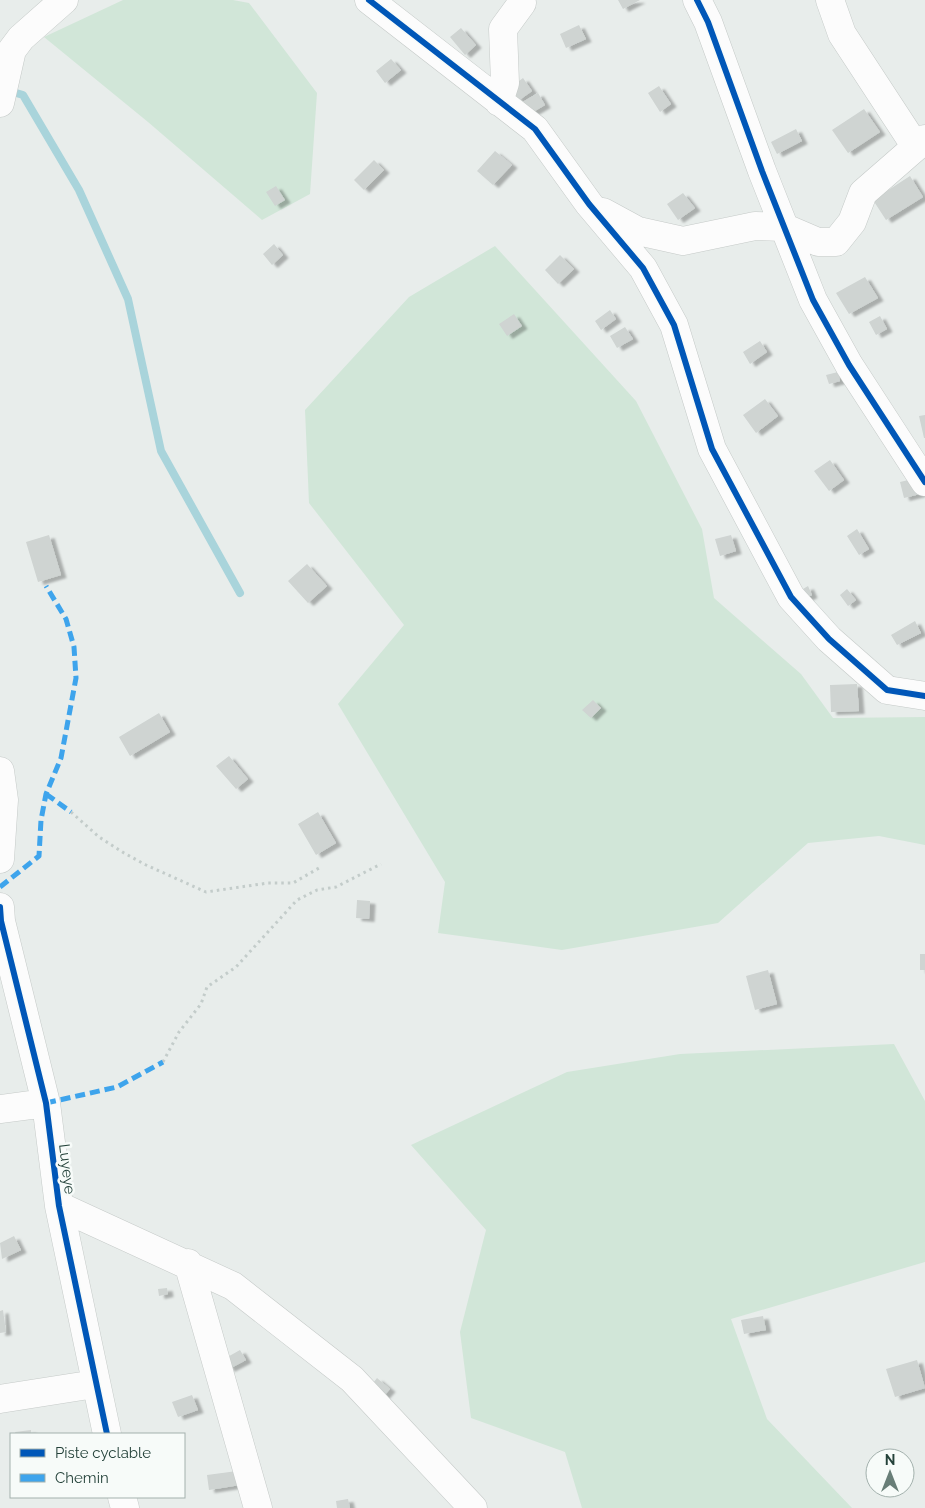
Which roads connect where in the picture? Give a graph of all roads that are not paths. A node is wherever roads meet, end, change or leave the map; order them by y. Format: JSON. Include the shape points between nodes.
{"nodes":[{"id":1,"x":64,"y":0,"type":"edge"},
{"id":2,"x":369,"y":0,"type":"edge"},
{"id":3,"x":697,"y":0,"type":"edge"},
{"id":4,"x":830,"y":0,"type":"edge"},
{"id":5,"x":522,"y":3,"type":"dead end"},
{"id":6,"x":499,"y":102,"type":"junction"},
{"id":7,"x":0,"y":103,"type":"edge"},
{"id":8,"x":920,"y":142,"type":"edge"},
{"id":9,"x":589,"y":204,"type":"junction"},
{"id":10,"x":783,"y":227,"type":"junction"},
{"id":11,"x":925,"y":482,"type":"edge"},
{"id":12,"x":925,"y":696,"type":"edge"},
{"id":13,"x":0,"y":771,"type":"edge"},
{"id":14,"x":0,"y":859,"type":"edge"},
{"id":15,"x":0,"y":907,"type":"edge"},
{"id":16,"x":46,"y":1102,"type":"junction"},
{"id":17,"x":0,"y":1109,"type":"edge"},
{"id":18,"x":59,"y":1206,"type":"junction"},
{"id":19,"x":188,"y":1263,"type":"junction"},
{"id":20,"x":95,"y":1384,"type":"junction"},
{"id":21,"x":0,"y":1399,"type":"edge"},
{"id":22,"x":107,"y":1433,"type":"edge"},
{"id":23,"x":258,"y":1508,"type":"edge"},
{"id":24,"x":473,"y":1508,"type":"edge"}],
"edges":[{"from":1,"to":7,"type":"street","via":[[12,50]]},
{"from":2,"to":6,"type":"street"},
{"from":3,"to":10,"type":"street"},
{"from":4,"to":8,"type":"street","via":[[842,34]]},
{"from":5,"to":6,"type":"street","via":[[503,29],[505,83]]},
{"from":6,"to":9,"type":"street","via":[[535,129]]},
{"from":8,"to":10,"type":"street","via":[[863,193],[852,222],[836,242],[818,242]]},
{"from":9,"to":10,"type":"street","via":[[638,231],[683,241],[755,226]]},
{"from":9,"to":12,"type":"street","via":[[643,268],[674,325],[712,449],[791,597],[829,639],[887,690]]},
{"from":10,"to":11,"type":"street","via":[[813,300],[849,365]]},
{"from":13,"to":14,"type":"street","via":[[4,800]]},
{"from":15,"to":16,"type":"street","name":"Luyeye"},
{"from":16,"to":17,"type":"street"},
{"from":16,"to":18,"type":"street","name":"Luyeye"},
{"from":18,"to":19,"type":"street"},
{"from":18,"to":20,"type":"street","name":"Luyeye"},
{"from":19,"to":23,"type":"street"},
{"from":19,"to":24,"type":"street","via":[[233,1286],[352,1379]]},
{"from":20,"to":21,"type":"street"},
{"from":20,"to":22,"type":"street","name":"Luyeye"}]}
